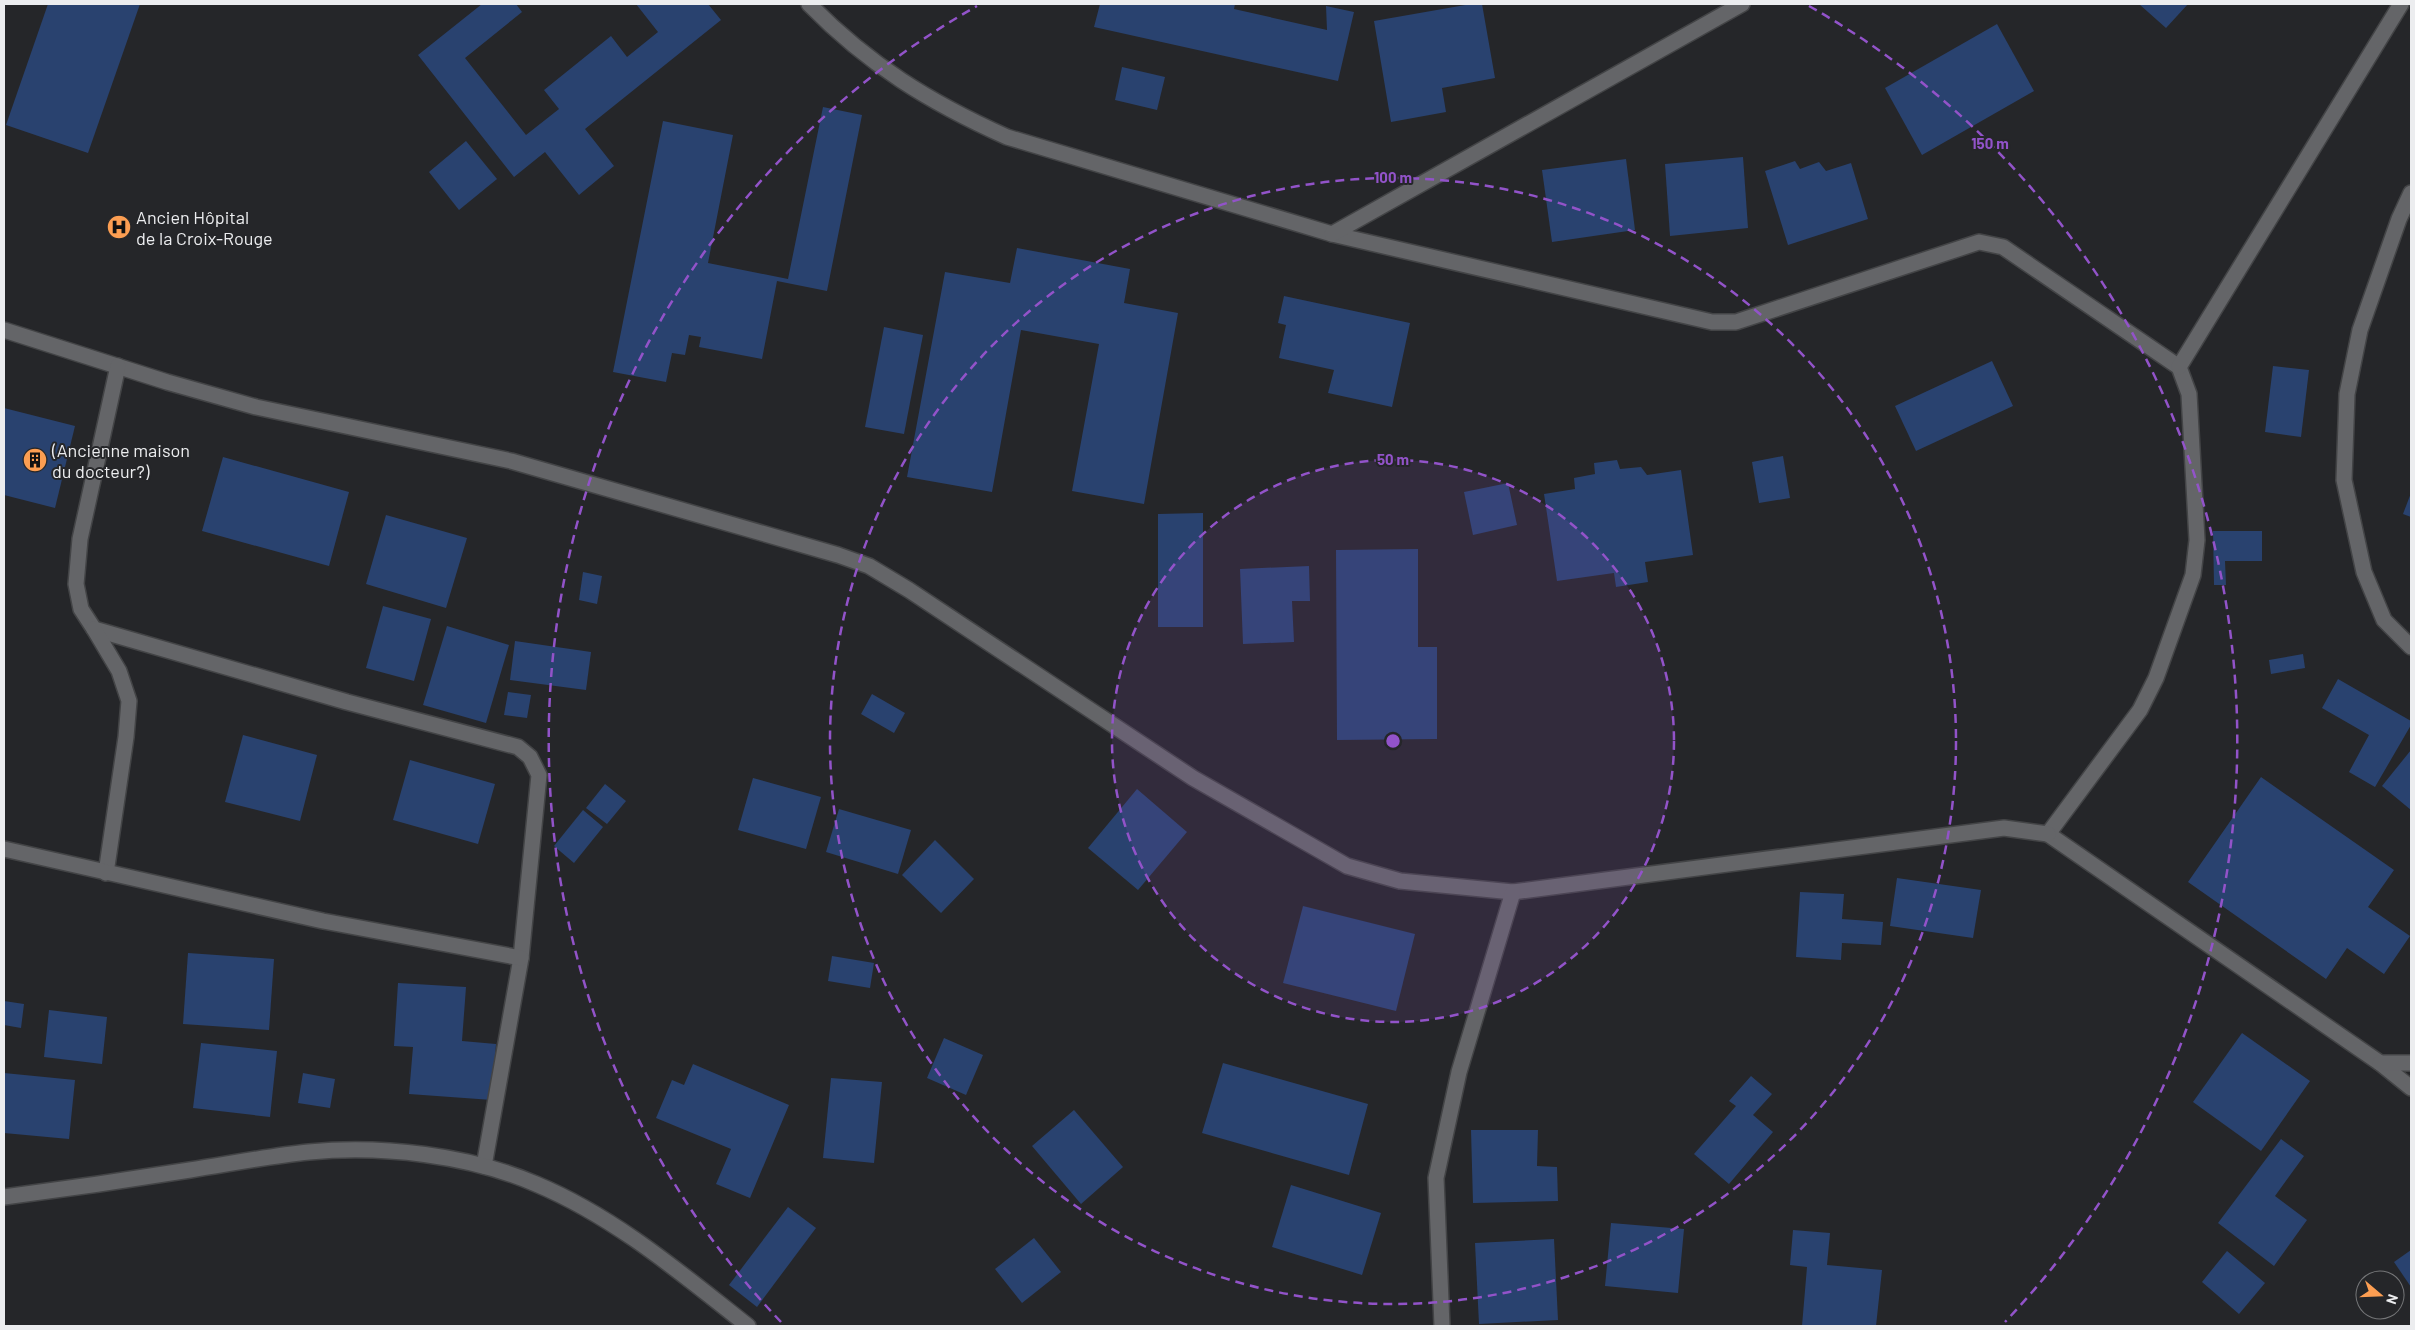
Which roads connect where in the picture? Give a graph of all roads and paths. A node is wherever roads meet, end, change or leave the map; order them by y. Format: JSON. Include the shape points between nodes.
{"nodes":[{"id":1,"x":809,"y":4,"type":"edge"},
{"id":2,"x":1742,"y":4,"type":"edge"},
{"id":3,"x":2401,"y":4,"type":"edge"},
{"id":4,"x":2411,"y":193,"type":"edge"},
{"id":5,"x":1332,"y":234,"type":"junction"},
{"id":6,"x":4,"y":330,"type":"edge"},
{"id":7,"x":118,"y":366,"type":"junction"},
{"id":8,"x":2179,"y":367,"type":"junction"},
{"id":9,"x":94,"y":628,"type":"junction"},
{"id":10,"x":2411,"y":647,"type":"edge"},
{"id":11,"x":2048,"y":834,"type":"junction"},
{"id":12,"x":4,"y":849,"type":"edge"},
{"id":13,"x":106,"y":872,"type":"junction"},
{"id":14,"x":1513,"y":892,"type":"junction"},
{"id":15,"x":521,"y":958,"type":"junction"},
{"id":16,"x":2380,"y":1063,"type":"junction"},
{"id":17,"x":2411,"y":1063,"type":"edge"},
{"id":18,"x":2411,"y":1088,"type":"edge"},
{"id":19,"x":484,"y":1166,"type":"junction"},
{"id":20,"x":4,"y":1197,"type":"edge"},
{"id":21,"x":748,"y":1326,"type":"edge"},
{"id":22,"x":1442,"y":1326,"type":"edge"}],
"edges":[{"from":1,"to":5,"type":"street","via":[[895,78],[958,115],[1007,137]]},
{"from":2,"to":5,"type":"street"},
{"from":3,"to":8,"type":"street"},
{"from":4,"to":10,"type":"street","via":[[2360,330],[2347,394],[2344,480],[2364,572],[2384,620]]},
{"from":5,"to":8,"type":"street","via":[[1712,322],[1736,322],[1979,242],[2003,246]]},
{"from":6,"to":7,"type":"street"},
{"from":7,"to":9,"type":"street","via":[[80,539],[76,584],[81,609]]},
{"from":7,"to":14,"type":"street","via":[[256,407],[511,461],[838,554],[869,566],[909,590],[1154,754],[1347,866],[1400,881]]},
{"from":8,"to":11,"type":"street","via":[[2189,394],[2196,540],[2193,575],[2156,678],[2140,710]]},
{"from":9,"to":13,"type":"street","via":[[119,671],[129,701]]},
{"from":9,"to":15,"type":"street","via":[[347,702],[518,747],[530,757],[539,775]]},
{"from":11,"to":14,"type":"street","via":[[2004,828]]},
{"from":11,"to":16,"type":"street"},
{"from":12,"to":13,"type":"street"},
{"from":13,"to":15,"type":"street","via":[[323,921]]},
{"from":14,"to":22,"type":"street","via":[[1459,1072],[1436,1178]]},
{"from":15,"to":19,"type":"street"},
{"from":16,"to":17,"type":"street"},
{"from":16,"to":18,"type":"street"},
{"from":19,"to":20,"type":"street","via":[[395,1150],[310,1152]]},
{"from":19,"to":21,"type":"street","via":[[536,1183],[582,1206],[655,1253]]}]}
